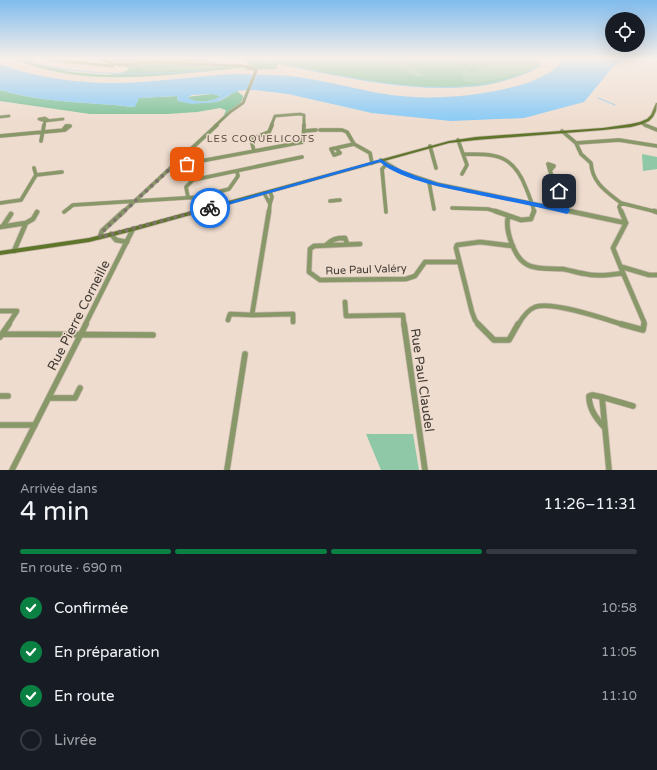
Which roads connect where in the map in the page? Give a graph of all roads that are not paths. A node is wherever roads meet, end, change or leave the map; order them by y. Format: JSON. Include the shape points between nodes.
{"nodes":[{"id":1,"x":252,"y":80,"type":"edge"},
{"id":2,"x":657,"y":104,"type":"edge"},
{"id":3,"x":9,"y":116,"type":"dead end"},
{"id":4,"x":0,"y":117,"type":"edge"},
{"id":5,"x":63,"y":119,"type":"dead end"},
{"id":6,"x":641,"y":123,"type":"junction"},
{"id":7,"x":63,"y":130,"type":"dead end"},
{"id":8,"x":657,"y":130,"type":"edge"},
{"id":9,"x":43,"y":131,"type":"junction"},
{"id":10,"x":304,"y":131,"type":"junction"},
{"id":11,"x":560,"y":132,"type":"junction"},
{"id":12,"x":0,"y":136,"type":"edge"},
{"id":13,"x":458,"y":140,"type":"junction"},
{"id":14,"x":41,"y":141,"type":"dead end"},
{"id":15,"x":576,"y":143,"type":"junction"},
{"id":16,"x":354,"y":144,"type":"junction"},
{"id":17,"x":430,"y":146,"type":"junction"},
{"id":18,"x":657,"y":146,"type":"edge"},
{"id":19,"x":336,"y":148,"type":"dead end"},
{"id":20,"x":254,"y":151,"type":"junction"},
{"id":21,"x":463,"y":154,"type":"junction"},
{"id":22,"x":302,"y":158,"type":"dead end"},
{"id":23,"x":381,"y":160,"type":"junction"},
{"id":24,"x":372,"y":163,"type":"junction"},
{"id":25,"x":386,"y":165,"type":"junction"},
{"id":26,"x":173,"y":166,"type":"junction"},
{"id":27,"x":34,"y":168,"type":"dead end"},
{"id":28,"x":436,"y":168,"type":"dead end"},
{"id":29,"x":550,"y":171,"type":"dead end"},
{"id":30,"x":62,"y":172,"type":"dead end"},
{"id":31,"x":237,"y":172,"type":"junction"},
{"id":32,"x":462,"y":174,"type":"dead end"},
{"id":33,"x":36,"y":175,"type":"junction"},
{"id":34,"x":429,"y":182,"type":"junction"},
{"id":35,"x":270,"y":192,"type":"junction"},
{"id":36,"x":264,"y":194,"type":"junction"},
{"id":37,"x":188,"y":197,"type":"junction"},
{"id":38,"x":340,"y":200,"type":"dead end"},
{"id":39,"x":135,"y":201,"type":"junction"},
{"id":40,"x":330,"y":201,"type":"dead end"},
{"id":41,"x":0,"y":203,"type":"edge"},
{"id":42,"x":621,"y":203,"type":"junction"},
{"id":43,"x":270,"y":204,"type":"junction"},
{"id":44,"x":532,"y":204,"type":"junction"},
{"id":45,"x":452,"y":208,"type":"dead end"},
{"id":46,"x":434,"y":209,"type":"dead end"},
{"id":47,"x":567,"y":211,"type":"junction"},
{"id":48,"x":37,"y":212,"type":"dead end"},
{"id":49,"x":64,"y":212,"type":"dead end"},
{"id":50,"x":386,"y":212,"type":"dead end"},
{"id":51,"x":657,"y":212,"type":"edge"},
{"id":52,"x":11,"y":214,"type":"dead end"},
{"id":53,"x":508,"y":216,"type":"junction"},
{"id":54,"x":626,"y":223,"type":"junction"},
{"id":55,"x":26,"y":224,"type":"junction"},
{"id":56,"x":2,"y":226,"type":"edge"},
{"id":57,"x":133,"y":229,"type":"junction"},
{"id":58,"x":111,"y":234,"type":"junction"},
{"id":59,"x":100,"y":237,"type":"junction"},
{"id":60,"x":127,"y":242,"type":"junction"},
{"id":61,"x":360,"y":244,"type":"dead end"},
{"id":62,"x":513,"y":246,"type":"junction"},
{"id":63,"x":14,"y":251,"type":"junction"},
{"id":64,"x":0,"y":253,"type":"edge"},
{"id":65,"x":459,"y":262,"type":"junction"},
{"id":66,"x":622,"y":268,"type":"junction"},
{"id":67,"x":623,"y":273,"type":"junction"},
{"id":68,"x":657,"y":275,"type":"edge"},
{"id":69,"x":345,"y":302,"type":"dead end"},
{"id":70,"x":0,"y":311,"type":"edge"},
{"id":71,"x":252,"y":315,"type":"junction"},
{"id":72,"x":228,"y":320,"type":"dead end"},
{"id":73,"x":293,"y":322,"type":"dead end"},
{"id":74,"x":80,"y":335,"type":"junction"},
{"id":75,"x":153,"y":335,"type":"dead end"},
{"id":76,"x":1,"y":336,"type":"edge"},
{"id":77,"x":245,"y":354,"type":"dead end"},
{"id":78,"x":80,"y":388,"type":"dead end"},
{"id":79,"x":0,"y":396,"type":"edge"},
{"id":80,"x":8,"y":396,"type":"dead end"},
{"id":81,"x":602,"y":397,"type":"junction"},
{"id":82,"x":49,"y":398,"type":"junction"},
{"id":83,"x":633,"y":406,"type":"dead end"},
{"id":84,"x":0,"y":425,"type":"edge"},
{"id":85,"x":35,"y":425,"type":"junction"},
{"id":86,"x":605,"y":427,"type":"junction"},
{"id":87,"x":12,"y":470,"type":"edge"},
{"id":88,"x":227,"y":470,"type":"edge"},
{"id":89,"x":425,"y":470,"type":"edge"},
{"id":90,"x":609,"y":470,"type":"edge"}],
"edges":[{"from":1,"to":26,"type":"street","via":[[243,103],[230,112]]},
{"from":2,"to":6,"type":"main road","via":[[652,116]]},
{"from":3,"to":4,"type":"street"},
{"from":5,"to":9,"type":"street","via":[[47,120]]},
{"from":6,"to":8,"type":"street"},
{"from":6,"to":11,"type":"main road"},
{"from":7,"to":9,"type":"street"},
{"from":9,"to":12,"type":"street"},
{"from":9,"to":14,"type":"street"},
{"from":10,"to":16,"type":"street","via":[[342,130],[347,132]]},
{"from":10,"to":20,"type":"street","via":[[303,142]]},
{"from":10,"to":20,"type":"street","via":[[304,115],[275,116],[268,132],[250,139]]},
{"from":11,"to":13,"type":"main road"},
{"from":11,"to":15,"type":"street"},
{"from":13,"to":17,"type":"main road"},
{"from":13,"to":21,"type":"street"},
{"from":15,"to":18,"type":"street","via":[[618,140]]},
{"from":15,"to":42,"type":"street","via":[[581,154],[591,164],[595,182]]},
{"from":16,"to":19,"type":"street"},
{"from":16,"to":24,"type":"street","via":[[370,153]]},
{"from":17,"to":23,"type":"main road"},
{"from":17,"to":28,"type":"street"},
{"from":20,"to":26,"type":"street"},
{"from":21,"to":32,"type":"street","via":[[467,165]]},
{"from":21,"to":44,"type":"street","via":[[494,156],[511,163],[520,174]]},
{"from":22,"to":31,"type":"street"},
{"from":23,"to":24,"type":"main road"},
{"from":23,"to":25,"type":"street"},
{"from":24,"to":35,"type":"main road"},
{"from":25,"to":34,"type":"street"},
{"from":25,"to":50,"type":"street","via":[[382,169]]},
{"from":26,"to":39,"type":"street"},
{"from":27,"to":33,"type":"street"},
{"from":29,"to":47,"type":"street"},
{"from":30,"to":33,"type":"street"},
{"from":31,"to":37,"type":"street","via":[[238,176],[229,189],[200,197]]},
{"from":31,"to":37,"type":"street","via":[[193,180],[186,187]]},
{"from":33,"to":41,"type":"street","via":[[21,200]]},
{"from":34,"to":44,"type":"street"},
{"from":34,"to":46,"type":"street"},
{"from":35,"to":36,"type":"main road"},
{"from":35,"to":43,"type":"street"},
{"from":36,"to":43,"type":"street"},
{"from":36,"to":57,"type":"main road"},
{"from":37,"to":39,"type":"street"},
{"from":38,"to":40,"type":"street"},
{"from":39,"to":49,"type":"street","via":[[73,205]]},
{"from":39,"to":59,"type":"street","via":[[102,232]]},
{"from":42,"to":51,"type":"street"},
{"from":42,"to":54,"type":"street","via":[[619,207]]},
{"from":43,"to":71,"type":"street"},
{"from":44,"to":47,"type":"street"},
{"from":44,"to":53,"type":"street","via":[[534,215],[531,219],[521,220]]},
{"from":45,"to":53,"type":"street","via":[[488,209]]},
{"from":47,"to":54,"type":"street"},
{"from":48,"to":55,"type":"street"},
{"from":52,"to":56,"type":"street"},
{"from":53,"to":62,"type":"street","via":[[506,224]]},
{"from":54,"to":66,"type":"street","via":[[613,248]]},
{"from":55,"to":56,"type":"street"},
{"from":55,"to":63,"type":"street"},
{"from":57,"to":58,"type":"main road"},
{"from":57,"to":60,"type":"street","name":"Rue Pierre Corneille"},
{"from":58,"to":59,"type":"main road"},
{"from":58,"to":60,"type":"street","via":[[116,240]]},
{"from":59,"to":63,"type":"main road"},
{"from":60,"to":74,"type":"street","name":"Rue Pierre Corneille"},
{"from":61,"to":65,"type":"street","name":"Rue Paul Valéry","via":[[314,246],[310,249],[310,272],[320,280],[406,279],[415,276],[425,262]]},
{"from":62,"to":65,"type":"street","via":[[480,242],[458,245],[456,248]]},
{"from":62,"to":67,"type":"street","via":[[523,263],[531,267],[562,269],[590,275]]},
{"from":63,"to":64,"type":"main road"},
{"from":65,"to":67,"type":"street","via":[[474,316],[494,340],[509,340],[527,313],[536,306],[546,305],[643,330],[644,322]]},
{"from":66,"to":67,"type":"street"},
{"from":66,"to":68,"type":"street"},
{"from":69,"to":89,"type":"street","name":"Rue Paul Claudel","via":[[346,316],[402,315]]},
{"from":70,"to":76,"type":"street","via":[[17,311]]},
{"from":71,"to":72,"type":"street","via":[[230,314]]},
{"from":71,"to":73,"type":"street","via":[[294,314]]},
{"from":74,"to":75,"type":"street"},
{"from":74,"to":76,"type":"street"},
{"from":74,"to":82,"type":"street","name":"Rue Pierre Corneille"},
{"from":77,"to":88,"type":"street"},
{"from":78,"to":82,"type":"street","via":[[75,398]]},
{"from":79,"to":80,"type":"street"},
{"from":81,"to":83,"type":"street"},
{"from":81,"to":86,"type":"street"},
{"from":81,"to":86,"type":"street","via":[[592,395],[588,401],[590,409]]},
{"from":82,"to":85,"type":"street","name":"Rue Pierre Corneille"},
{"from":84,"to":85,"type":"street"},
{"from":85,"to":87,"type":"street","name":"Rue Pierre Corneille"},
{"from":86,"to":90,"type":"street"}]}
